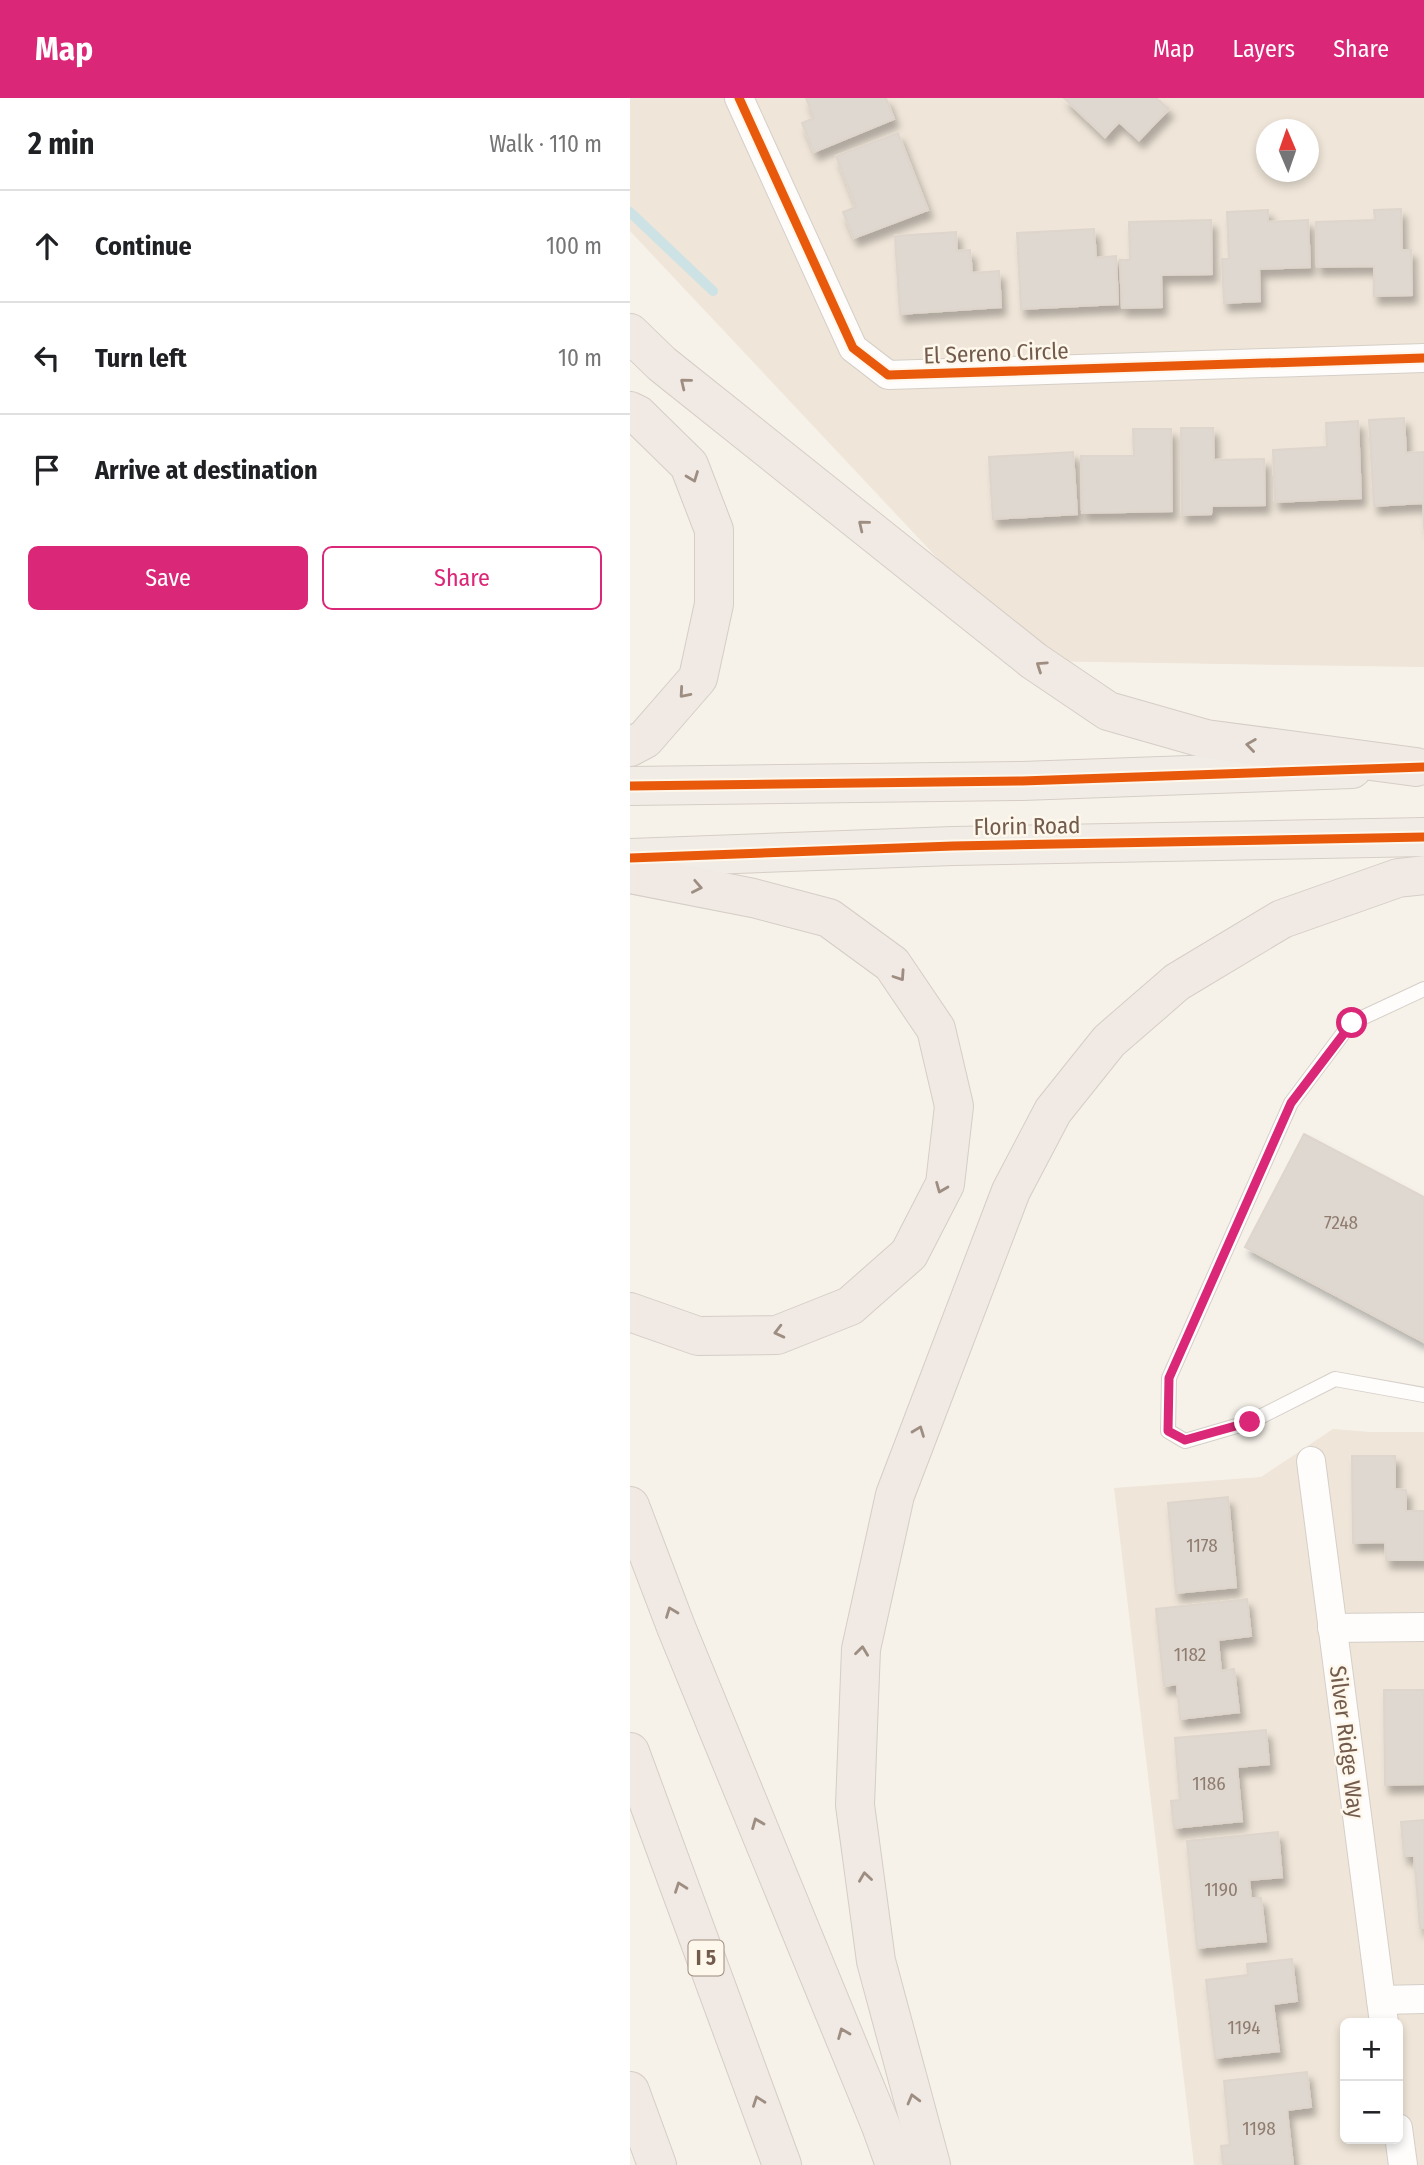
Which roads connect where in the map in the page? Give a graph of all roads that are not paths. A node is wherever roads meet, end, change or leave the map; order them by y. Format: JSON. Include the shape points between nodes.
{"nodes":[{"id":1,"x":739,"y":98,"type":"edge"},
{"id":2,"x":630,"y":333,"type":"edge"},
{"id":3,"x":1424,"y":358,"type":"edge"},
{"id":4,"x":630,"y":411,"type":"edge"},
{"id":5,"x":630,"y":747,"type":"edge"},
{"id":6,"x":1420,"y":767,"type":"edge"},
{"id":7,"x":630,"y":786,"type":"edge"},
{"id":8,"x":1424,"y":837,"type":"edge"},
{"id":9,"x":630,"y":858,"type":"edge"},
{"id":10,"x":630,"y":874,"type":"edge"},
{"id":11,"x":1424,"y":874,"type":"edge"},
{"id":12,"x":1424,"y":989,"type":"edge"},
{"id":13,"x":630,"y":1312,"type":"edge"},
{"id":14,"x":1424,"y":1395,"type":"edge"},
{"id":15,"x":1311,"y":1461,"type":"dead end"},
{"id":16,"x":630,"y":1506,"type":"edge"},
{"id":17,"x":1424,"y":1627,"type":"edge"},
{"id":18,"x":1332,"y":1628,"type":"junction"},
{"id":19,"x":630,"y":1752,"type":"edge"},
{"id":20,"x":1424,"y":1999,"type":"edge"},
{"id":21,"x":1383,"y":2011,"type":"edge"},
{"id":22,"x":630,"y":2091,"type":"edge"},
{"id":23,"x":1400,"y":2144,"type":"edge"},
{"id":24,"x":657,"y":2165,"type":"edge"},
{"id":25,"x":782,"y":2165,"type":"edge"},
{"id":26,"x":895,"y":2165,"type":"edge"},
{"id":27,"x":931,"y":2165,"type":"edge"},
{"id":28,"x":1402,"y":2165,"type":"edge"}],
"edges":[{"from":1,"to":3,"type":"street","name":"El Sereno Circle","via":[[853,348],[888,375]]},
{"from":6,"to":2,"type":"highway","one_way":true,"via":[[1206,739],[1108,711],[1034,661],[662,364]]},
{"from":4,"to":5,"type":"highway","one_way":true,"via":[[688,464],[713,530],[715,604],[698,678],[645,739]]},
{"from":6,"to":7,"type":"main road","name":"Florin Road","via":[[1022,781]]},
{"from":8,"to":9,"type":"main road","name":"Florin Road"},
{"from":10,"to":13,"type":"highway","one_way":true,"via":[[829,918],[892,964],[936,1029],[954,1106],[945,1184],[921,1231],[908,1254],[850,1306],[776,1335],[698,1336]]},
{"from":27,"to":11,"type":"highway","one_way":true,"via":[[876,1961],[855,1805],[861,1649],[895,1495],[1011,1191],[1053,1111],[1109,1041],[1177,982],[1282,919],[1398,878]]},
{"from":12,"to":14,"type":"lane","via":[[1352,1023],[1291,1103],[1169,1378],[1168,1431],[1185,1440],[1250,1422],[1335,1379]]},
{"from":15,"to":18,"type":"street","name":"Silver Ridge Way"},
{"from":26,"to":16,"type":"highway","one_way":true},
{"from":17,"to":18,"type":"street"},
{"from":18,"to":21,"type":"street","name":"Silver Ridge Way"},
{"from":25,"to":19,"type":"highway","number":"I 5","one_way":true},
{"from":20,"to":21,"type":"street"},
{"from":22,"to":24,"type":"highway"},
{"from":23,"to":28,"type":"street"}]}
